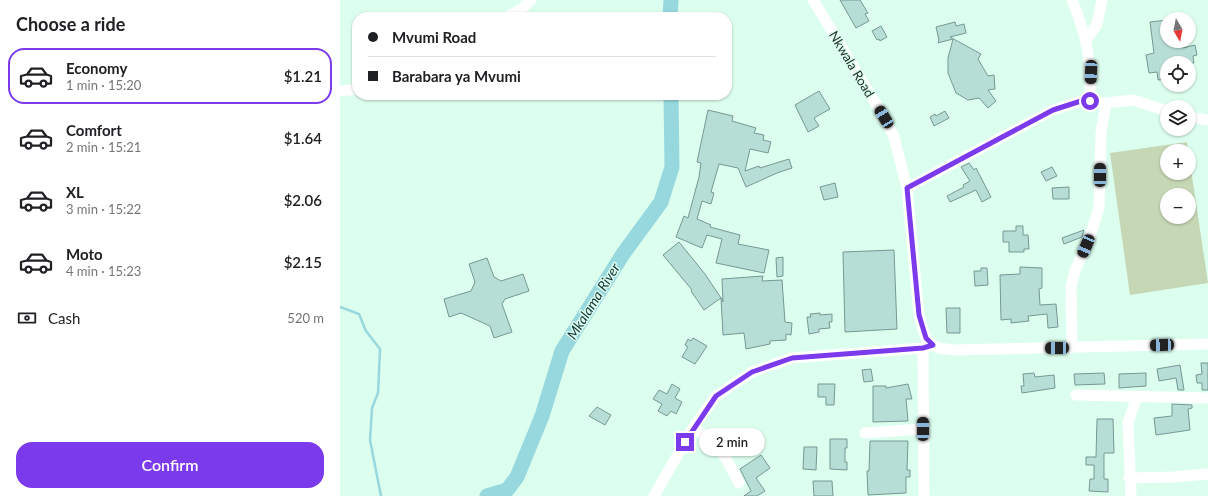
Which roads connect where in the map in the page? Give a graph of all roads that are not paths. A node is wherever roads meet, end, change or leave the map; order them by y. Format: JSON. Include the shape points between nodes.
{"nodes":[{"id":1,"x":531,"y":0,"type":"edge"},
{"id":2,"x":813,"y":0,"type":"edge"},
{"id":3,"x":1072,"y":0,"type":"edge"},
{"id":4,"x":1102,"y":0,"type":"edge"},
{"id":5,"x":516,"y":12,"type":"edge"},
{"id":6,"x":1087,"y":39,"type":"junction"},
{"id":7,"x":352,"y":90,"type":"edge"},
{"id":8,"x":340,"y":91,"type":"edge"},
{"id":9,"x":1090,"y":101,"type":"junction"},
{"id":10,"x":1106,"y":103,"type":"junction"},
{"id":11,"x":1160,"y":109,"type":"edge"},
{"id":12,"x":1196,"y":118,"type":"edge"},
{"id":13,"x":1208,"y":120,"type":"edge"},
{"id":14,"x":907,"y":188,"type":"junction"},
{"id":15,"x":928,"y":344,"type":"junction"},
{"id":16,"x":1208,"y":344,"type":"edge"},
{"id":17,"x":1072,"y":348,"type":"junction"},
{"id":18,"x":1076,"y":395,"type":"dead end"},
{"id":19,"x":1114,"y":396,"type":"junction"},
{"id":20,"x":1138,"y":397,"type":"junction"},
{"id":21,"x":1208,"y":398,"type":"edge"},
{"id":22,"x":1128,"y":422,"type":"junction"},
{"id":23,"x":693,"y":428,"type":"junction"},
{"id":24,"x":923,"y":429,"type":"junction"},
{"id":25,"x":865,"y":433,"type":"dead end"},
{"id":26,"x":1208,"y":474,"type":"edge"},
{"id":27,"x":1129,"y":478,"type":"junction"},
{"id":28,"x":738,"y":483,"type":"dead end"},
{"id":29,"x":654,"y":496,"type":"edge"},
{"id":30,"x":924,"y":496,"type":"edge"},
{"id":31,"x":1131,"y":496,"type":"edge"}],
"edges":[{"from":1,"to":5,"type":"street"},
{"from":2,"to":14,"type":"street","name":"Nkwala Road","via":[[891,130],[900,152]]},
{"from":3,"to":6,"type":"street"},
{"from":4,"to":6,"type":"street","via":[[1097,24]]},
{"from":6,"to":9,"type":"street","via":[[1091,72]]},
{"from":7,"to":8,"type":"street"},
{"from":9,"to":10,"type":"street"},
{"from":9,"to":14,"type":"street","via":[[1081,101],[1053,110]]},
{"from":10,"to":11,"type":"street","via":[[1133,100]]},
{"from":10,"to":17,"type":"street","via":[[1101,132],[1099,208],[1071,286]]},
{"from":12,"to":13,"type":"street"},
{"from":14,"to":15,"type":"street","name":"Nkwala Road","via":[[919,315]]},
{"from":15,"to":17,"type":"street","via":[[953,350]]},
{"from":15,"to":23,"type":"street","via":[[792,358],[752,372],[716,396]]},
{"from":15,"to":24,"type":"street","name":"Nkwala Road"},
{"from":16,"to":17,"type":"street"},
{"from":18,"to":19,"type":"street"},
{"from":19,"to":20,"type":"street"},
{"from":19,"to":22,"type":"street","via":[[1124,408]]},
{"from":20,"to":21,"type":"street"},
{"from":20,"to":22,"type":"street"},
{"from":22,"to":27,"type":"street"},
{"from":23,"to":28,"type":"street","via":[[709,437],[726,459]]},
{"from":23,"to":29,"type":"street"},
{"from":24,"to":25,"type":"street"},
{"from":24,"to":30,"type":"street","name":"Nkwala Road"},
{"from":26,"to":27,"type":"street"},
{"from":27,"to":31,"type":"street"}]}
